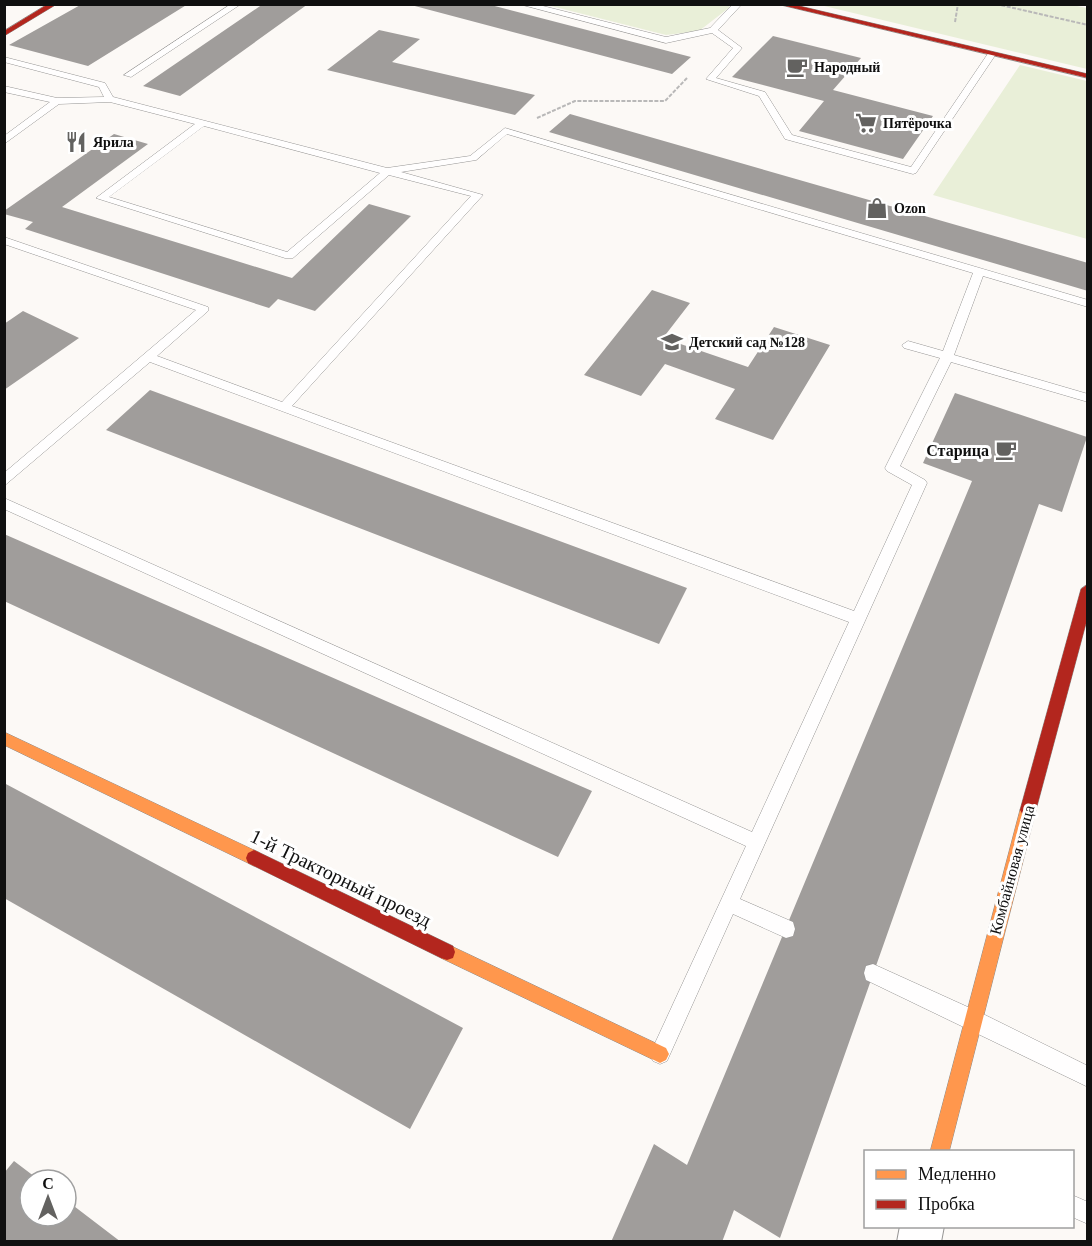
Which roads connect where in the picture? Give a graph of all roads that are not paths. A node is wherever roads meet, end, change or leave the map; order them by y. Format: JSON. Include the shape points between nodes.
{"nodes":[{"id":1,"x":54,"y":4,"type":"edge"},
{"id":2,"x":237,"y":4,"type":"edge"},
{"id":3,"x":523,"y":4,"type":"edge"},
{"id":4,"x":738,"y":4,"type":"edge"},
{"id":5,"x":780,"y":4,"type":"edge"},
{"id":6,"x":713,"y":30,"type":"junction"},
{"id":7,"x":4,"y":34,"type":"edge"},
{"id":8,"x":992,"y":54,"type":"junction"},
{"id":9,"x":4,"y":59,"type":"edge"},
{"id":10,"x":128,"y":75,"type":"dead end"},
{"id":11,"x":1088,"y":76,"type":"edge"},
{"id":12,"x":4,"y":89,"type":"edge"},
{"id":13,"x":110,"y":99,"type":"junction"},
{"id":14,"x":57,"y":101,"type":"junction"},
{"id":15,"x":204,"y":122,"type":"junction"},
{"id":16,"x":4,"y":141,"type":"edge"},
{"id":17,"x":388,"y":171,"type":"junction"},
{"id":18,"x":4,"y":240,"type":"edge"},
{"id":19,"x":979,"y":271,"type":"junction"},
{"id":20,"x":1088,"y":304,"type":"edge"},
{"id":21,"x":908,"y":345,"type":"dead end"},
{"id":22,"x":148,"y":357,"type":"junction"},
{"id":23,"x":947,"y":357,"type":"junction"},
{"id":24,"x":1088,"y":398,"type":"edge"},
{"id":25,"x":284,"y":407,"type":"junction"},
{"id":26,"x":4,"y":481,"type":"edge"},
{"id":27,"x":4,"y":503,"type":"edge"},
{"id":28,"x":1088,"y":589,"type":"edge"},
{"id":29,"x":859,"y":619,"type":"junction"},
{"id":30,"x":4,"y":738,"type":"edge"},
{"id":31,"x":757,"y":843,"type":"junction"},
{"id":32,"x":729,"y":903,"type":"junction"},
{"id":33,"x":786,"y":929,"type":"dead end"},
{"id":34,"x":873,"y":973,"type":"dead end"},
{"id":35,"x":974,"y":1020,"type":"junction"},
{"id":36,"x":660,"y":1054,"type":"joint"},
{"id":37,"x":1088,"y":1077,"type":"edge"},
{"id":38,"x":947,"y":1146,"type":"edge"},
{"id":39,"x":1074,"y":1207,"type":"edge"},
{"id":40,"x":1088,"y":1213,"type":"edge"}],
"edges":[{"from":1,"to":7,"type":"street"},
{"from":2,"to":10,"type":"lane"},
{"from":3,"to":6,"type":"lane","via":[[666,40]]},
{"from":4,"to":6,"type":"lane"},
{"from":5,"to":8,"type":"street"},
{"from":6,"to":8,"type":"lane","via":[[738,48],[710,79],[762,94],[788,137],[913,171]]},
{"from":8,"to":11,"type":"street"},
{"from":9,"to":13,"type":"lane","via":[[102,85]]},
{"from":12,"to":14,"type":"lane"},
{"from":13,"to":14,"type":"lane"},
{"from":13,"to":15,"type":"lane"},
{"from":14,"to":16,"type":"lane"},
{"from":15,"to":17,"type":"lane"},
{"from":15,"to":17,"type":"lane","via":[[101,198],[289,256]]},
{"from":17,"to":19,"type":"lane","via":[[473,158],[507,131]]},
{"from":17,"to":25,"type":"lane","via":[[478,195]]},
{"from":18,"to":22,"type":"lane","via":[[204,309]]},
{"from":19,"to":20,"type":"lane"},
{"from":19,"to":23,"type":"lane"},
{"from":21,"to":23,"type":"lane"},
{"from":22,"to":25,"type":"lane"},
{"from":22,"to":26,"type":"lane"},
{"from":23,"to":24,"type":"lane"},
{"from":23,"to":29,"type":"lane","via":[[892,468],[920,483]]},
{"from":25,"to":29,"type":"lane"},
{"from":27,"to":31,"type":"lane"},
{"from":28,"to":35,"type":"street","name":"Комбайновая улица"},
{"from":29,"to":31,"type":"lane"},
{"from":30,"to":36,"type":"street","name":"1-й Тракторный проезд"},
{"from":31,"to":32,"type":"lane"},
{"from":32,"to":33,"type":"lane"},
{"from":32,"to":36,"type":"lane"},
{"from":34,"to":35,"type":"lane"},
{"from":35,"to":37,"type":"lane"},
{"from":35,"to":38,"type":"street","name":"Комбайновая улица"},
{"from":39,"to":40,"type":"lane"}]}
